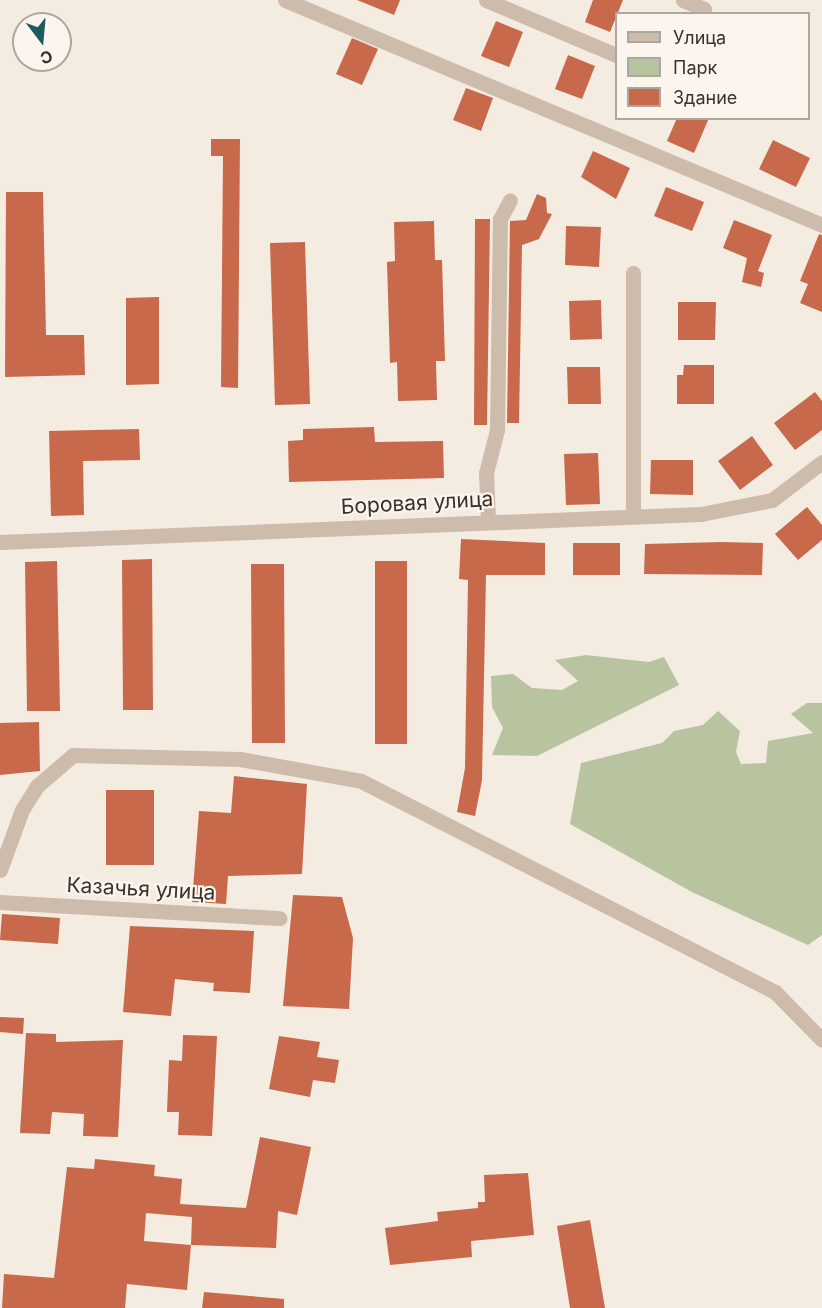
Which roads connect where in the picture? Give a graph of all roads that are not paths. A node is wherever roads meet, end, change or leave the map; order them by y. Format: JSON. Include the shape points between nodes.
{"nodes":[{"id":1,"x":285,"y":0,"type":"edge"},
{"id":2,"x":486,"y":0,"type":"edge"},
{"id":3,"x":683,"y":0,"type":"edge"},
{"id":4,"x":704,"y":8,"type":"edge"},
{"id":5,"x":615,"y":56,"type":"edge"},
{"id":6,"x":510,"y":201,"type":"dead end"},
{"id":7,"x":822,"y":225,"type":"edge"},
{"id":8,"x":633,"y":273,"type":"dead end"},
{"id":9,"x":822,"y":462,"type":"edge"},
{"id":10,"x":633,"y":516,"type":"junction"},
{"id":11,"x":488,"y":520,"type":"junction"},
{"id":12,"x":0,"y":542,"type":"edge"},
{"id":13,"x":0,"y":870,"type":"edge"},
{"id":14,"x":0,"y":902,"type":"edge"},
{"id":15,"x":280,"y":918,"type":"dead end"},
{"id":16,"x":822,"y":1040,"type":"edge"}],
"edges":[{"from":1,"to":7,"type":"street"},
{"from":2,"to":5,"type":"street"},
{"from":3,"to":4,"type":"street"},
{"from":6,"to":11,"type":"street","via":[[500,219],[497,430],[486,473]]},
{"from":8,"to":10,"type":"street"},
{"from":9,"to":10,"type":"street","name":"Боровая улица","via":[[757,507]]},
{"from":10,"to":11,"type":"street","name":"Боровая улица"},
{"from":11,"to":12,"type":"street","name":"Боровая улица"},
{"from":13,"to":16,"type":"street","via":[[22,810],[37,786],[73,755],[240,759],[361,781],[775,992]]},
{"from":14,"to":15,"type":"street","name":"Казачья улица"}]}
